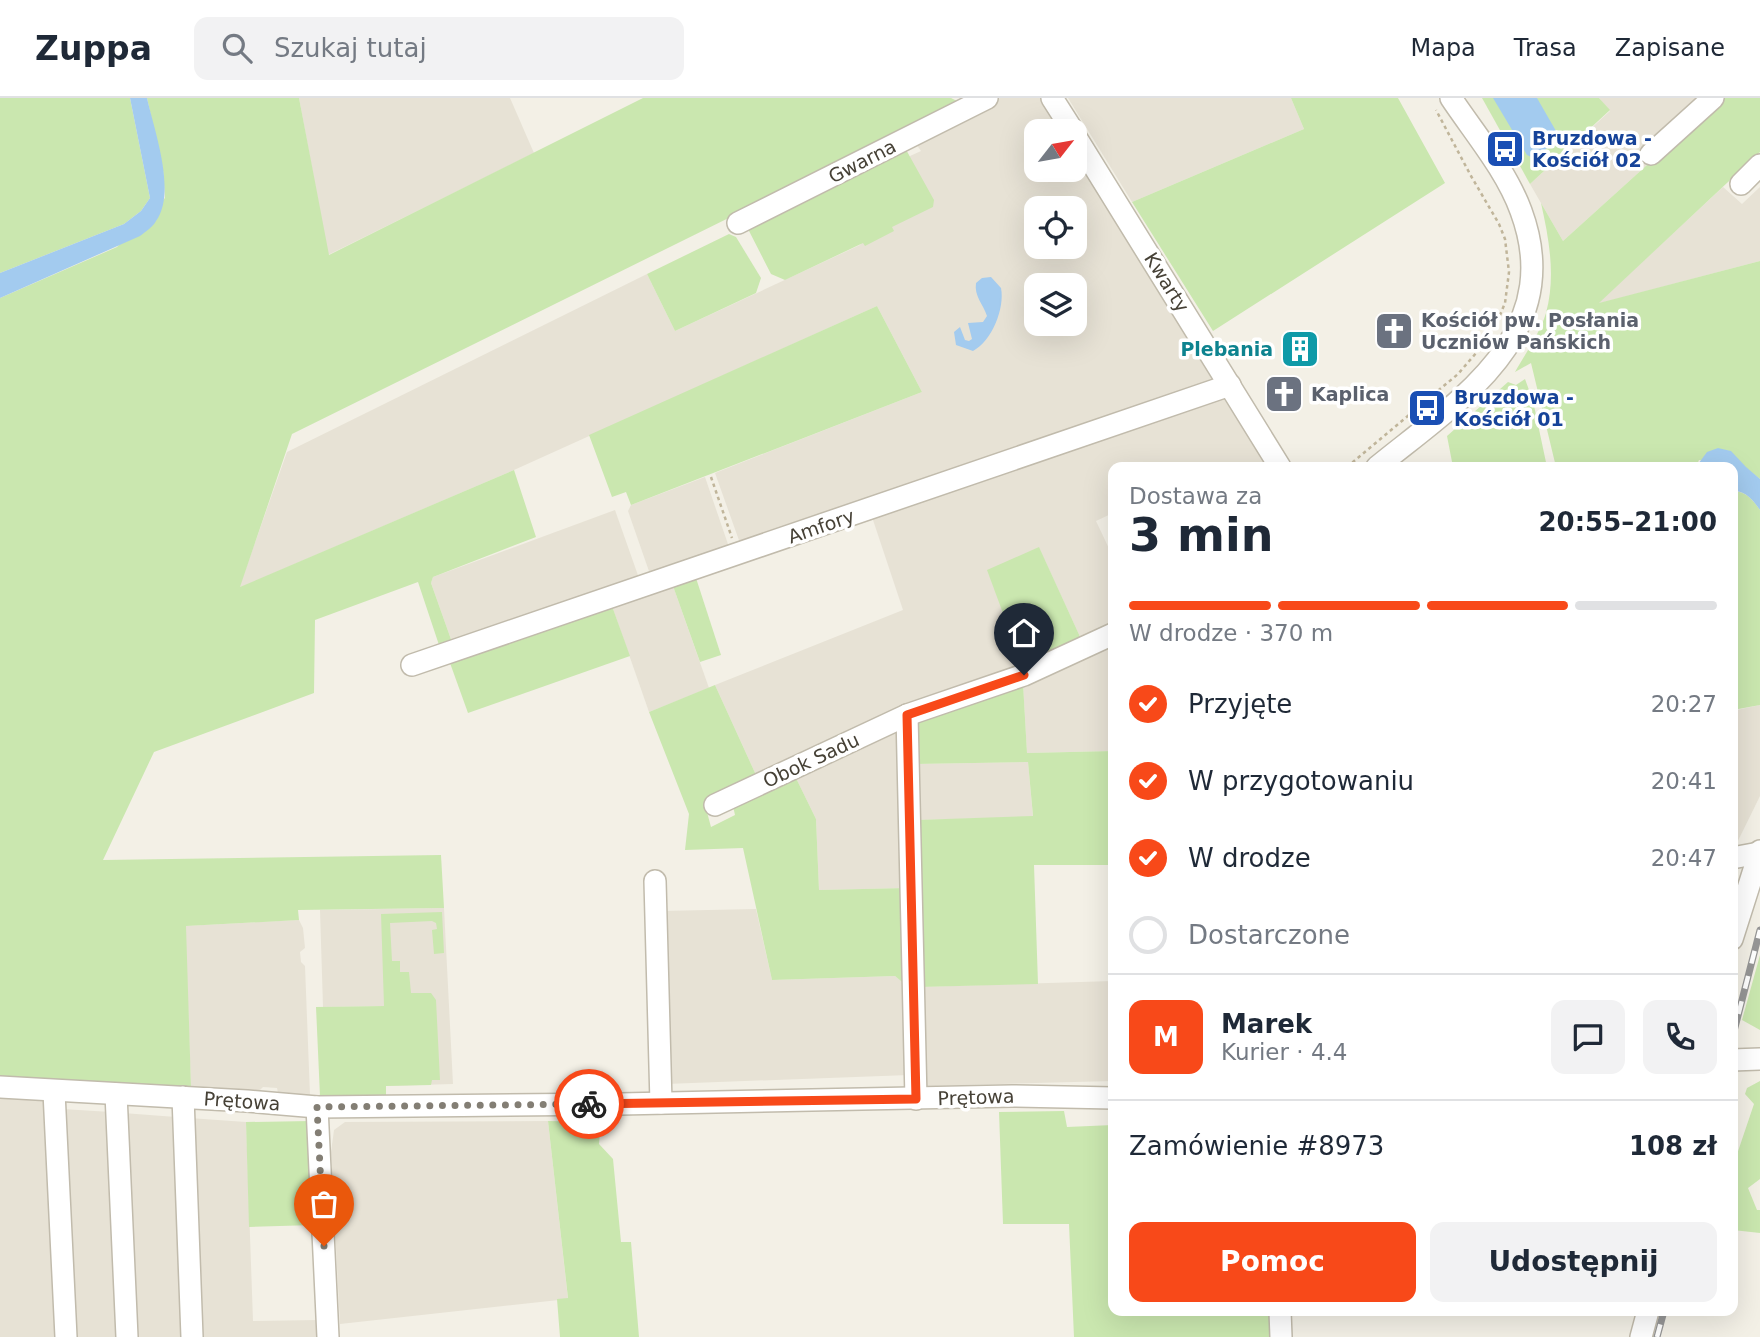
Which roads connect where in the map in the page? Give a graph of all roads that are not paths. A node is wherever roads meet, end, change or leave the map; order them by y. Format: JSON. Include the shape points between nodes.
{"nodes":[{"id":1,"x":987,"y":98,"type":"edge"},
{"id":2,"x":1052,"y":98,"type":"edge"},
{"id":3,"x":1713,"y":98,"type":"edge"},
{"id":4,"x":1443,"y":103,"type":"edge"},
{"id":5,"x":1065,"y":119,"type":"edge"},
{"id":6,"x":1087,"y":154,"type":"edge"},
{"id":7,"x":1651,"y":154,"type":"dead end"},
{"id":8,"x":1760,"y":165,"type":"edge"},
{"id":9,"x":1741,"y":184,"type":"dead end"},
{"id":10,"x":738,"y":223,"type":"dead end"},
{"id":11,"x":1230,"y":385,"type":"junction"},
{"id":12,"x":1277,"y":462,"type":"edge"},
{"id":13,"x":1383,"y":462,"type":"edge"},
{"id":14,"x":1108,"y":636,"type":"edge"},
{"id":15,"x":412,"y":664,"type":"dead end"},
{"id":16,"x":907,"y":715,"type":"junction"},
{"id":17,"x":716,"y":805,"type":"dead end"},
{"id":18,"x":1760,"y":852,"type":"edge"},
{"id":19,"x":1738,"y":857,"type":"edge"},
{"id":20,"x":655,"y":881,"type":"dead end"},
{"id":21,"x":1738,"y":920,"type":"edge"},
{"id":22,"x":1760,"y":1059,"type":"edge"},
{"id":23,"x":1738,"y":1060,"type":"edge"},
{"id":24,"x":0,"y":1087,"type":"edge"},
{"id":25,"x":54,"y":1092,"type":"junction"},
{"id":26,"x":116,"y":1094,"type":"junction"},
{"id":27,"x":183,"y":1097,"type":"junction"},
{"id":28,"x":1108,"y":1098,"type":"edge"},
{"id":29,"x":916,"y":1099,"type":"junction"},
{"id":30,"x":661,"y":1103,"type":"junction"},
{"id":31,"x":317,"y":1107,"type":"junction"},
{"id":32,"x":1280,"y":1316,"type":"edge"},
{"id":33,"x":1647,"y":1316,"type":"edge"},
{"id":34,"x":66,"y":1337,"type":"edge"},
{"id":35,"x":127,"y":1337,"type":"edge"},
{"id":36,"x":192,"y":1337,"type":"edge"},
{"id":37,"x":328,"y":1337,"type":"edge"},
{"id":38,"x":1282,"y":1337,"type":"edge"},
{"id":39,"x":1641,"y":1337,"type":"edge"}],
"edges":[{"from":1,"to":10,"type":"street","name":"Gwarna"},
{"from":2,"to":5,"type":"street","name":"Kwarty"},
{"from":3,"to":7,"type":"street"},
{"from":4,"to":13,"type":"street","via":[[1495,162],[1521,211],[1530,253],[1528,293],[1515,334],[1488,374]]},
{"from":6,"to":11,"type":"street","name":"Kwarty"},
{"from":8,"to":9,"type":"street"},
{"from":11,"to":12,"type":"street","name":"Kwarty"},
{"from":11,"to":15,"type":"street","name":"Amfory"},
{"from":14,"to":16,"type":"street","name":"Obok Sadu","via":[[1024,675]]},
{"from":16,"to":17,"type":"street","name":"Obok Sadu"},
{"from":16,"to":29,"type":"street"},
{"from":18,"to":19,"type":"street"},
{"from":18,"to":21,"type":"street"},
{"from":20,"to":30,"type":"street"},
{"from":22,"to":23,"type":"street"},
{"from":24,"to":25,"type":"street","name":"Prętowa"},
{"from":25,"to":26,"type":"street","name":"Prętowa"},
{"from":25,"to":34,"type":"street"},
{"from":26,"to":27,"type":"street","name":"Prętowa"},
{"from":26,"to":35,"type":"street"},
{"from":27,"to":31,"type":"street","name":"Prętowa"},
{"from":27,"to":36,"type":"street"},
{"from":28,"to":29,"type":"street","name":"Prętowa"},
{"from":29,"to":30,"type":"street","name":"Prętowa"},
{"from":30,"to":31,"type":"street","name":"Prętowa"},
{"from":31,"to":37,"type":"street"},
{"from":32,"to":38,"type":"street"},
{"from":33,"to":39,"type":"street"}]}
